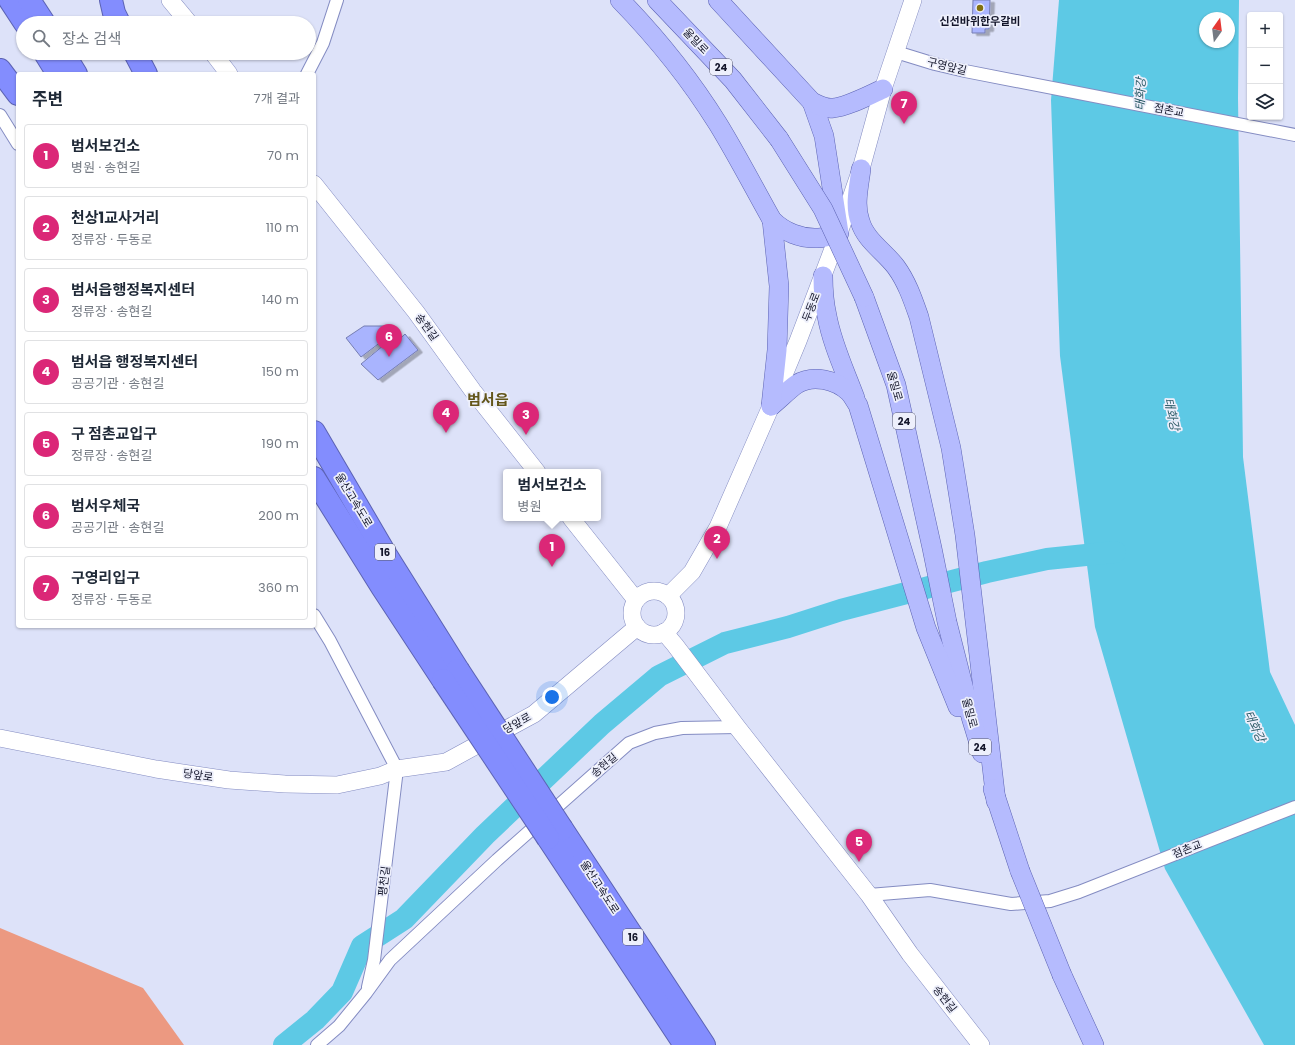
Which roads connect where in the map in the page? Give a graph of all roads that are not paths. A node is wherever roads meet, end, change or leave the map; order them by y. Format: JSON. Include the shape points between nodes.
{"nodes":[{"id":1,"x":10,"y":0,"type":"edge"},
{"id":2,"x":29,"y":0,"type":"edge"},
{"id":3,"x":111,"y":0,"type":"edge"},
{"id":4,"x":170,"y":0,"type":"edge"},
{"id":5,"x":336,"y":0,"type":"edge"},
{"id":6,"x":620,"y":0,"type":"edge"},
{"id":7,"x":657,"y":0,"type":"edge"},
{"id":8,"x":718,"y":0,"type":"edge"},
{"id":9,"x":913,"y":0,"type":"edge"},
{"id":10,"x":20,"y":16,"type":"edge"},
{"id":11,"x":39,"y":16,"type":"edge"},
{"id":12,"x":115,"y":16,"type":"edge"},
{"id":13,"x":183,"y":16,"type":"edge"},
{"id":14,"x":896,"y":52,"type":"junction"},
{"id":15,"x":316,"y":57,"type":"edge"},
{"id":16,"x":49,"y":60,"type":"edge"},
{"id":17,"x":67,"y":60,"type":"edge"},
{"id":18,"x":139,"y":60,"type":"edge"},
{"id":19,"x":218,"y":60,"type":"edge"},
{"id":20,"x":314,"y":60,"type":"edge"},
{"id":21,"x":0,"y":70,"type":"edge"},
{"id":22,"x":57,"y":72,"type":"edge"},
{"id":23,"x":75,"y":72,"type":"edge"},
{"id":24,"x":145,"y":72,"type":"edge"},
{"id":25,"x":227,"y":72,"type":"edge"},
{"id":26,"x":308,"y":72,"type":"edge"},
{"id":27,"x":998,"y":77,"type":"joint"},
{"id":28,"x":883,"y":89,"type":"junction"},
{"id":29,"x":16,"y":91,"type":"edge"},
{"id":30,"x":812,"y":102,"type":"junction"},
{"id":31,"x":0,"y":115,"type":"edge"},
{"id":32,"x":1294,"y":134,"type":"edge"},
{"id":33,"x":16,"y":141,"type":"edge"},
{"id":34,"x":861,"y":169,"type":"junction"},
{"id":35,"x":316,"y":187,"type":"edge"},
{"id":36,"x":772,"y":220,"type":"junction"},
{"id":37,"x":837,"y":238,"type":"junction"},
{"id":38,"x":890,"y":260,"type":"junction"},
{"id":39,"x":823,"y":276,"type":"junction"},
{"id":40,"x":858,"y":405,"type":"junction"},
{"id":41,"x":771,"y":406,"type":"junction"},
{"id":42,"x":316,"y":435,"type":"edge"},
{"id":43,"x":535,"y":469,"type":"edge"},
{"id":44,"x":316,"y":481,"type":"edge"},
{"id":45,"x":573,"y":521,"type":"edge"},
{"id":46,"x":668,"y":596,"type":"junction"},
{"id":47,"x":636,"y":600,"type":"junction"},
{"id":48,"x":316,"y":618,"type":"edge"},
{"id":49,"x":637,"y":627,"type":"junction"},
{"id":50,"x":664,"y":632,"type":"junction"},
{"id":51,"x":451,"y":675,"type":"junction"},
{"id":52,"x":737,"y":727,"type":"junction"},
{"id":53,"x":0,"y":738,"type":"edge"},
{"id":54,"x":397,"y":769,"type":"junction"},
{"id":55,"x":996,"y":801,"type":"junction"},
{"id":56,"x":1295,"y":807,"type":"edge"},
{"id":57,"x":555,"y":833,"type":"junction"},
{"id":58,"x":497,"y":860,"type":"joint"},
{"id":59,"x":869,"y":895,"type":"junction"},
{"id":60,"x":366,"y":993,"type":"junction"},
{"id":61,"x":317,"y":1045,"type":"edge"},
{"id":62,"x":685,"y":1045,"type":"edge"},
{"id":63,"x":704,"y":1045,"type":"edge"},
{"id":64,"x":980,"y":1045,"type":"edge"},
{"id":65,"x":1094,"y":1045,"type":"edge"}],
"edges":[{"from":1,"to":10,"type":"highway"},
{"from":2,"to":11,"type":"highway"},
{"from":3,"to":12,"type":"highway"},
{"from":4,"to":13,"type":"street"},
{"from":5,"to":15,"type":"street","via":[[323,43]]},
{"from":6,"to":36,"type":"main road","via":[[644,24],[682,71],[718,124]]},
{"from":7,"to":55,"type":"main road","name":"울밀로","number":"24","bridge":true,"via":[[733,80],[779,140],[823,210],[864,297],[896,385],[947,622]]},
{"from":8,"to":30,"type":"main road"},
{"from":9,"to":14,"type":"street","name":"두동로"},
{"from":14,"to":27,"type":"street","name":"구영앞길","via":[[935,64]]},
{"from":14,"to":28,"type":"street","name":"두동로"},
{"from":16,"to":22,"type":"highway"},
{"from":17,"to":23,"type":"highway"},
{"from":18,"to":24,"type":"highway"},
{"from":19,"to":25,"type":"street"},
{"from":20,"to":26,"type":"street"},
{"from":21,"to":29,"type":"highway"},
{"from":27,"to":32,"type":"street","name":"점촌교"},
{"from":28,"to":30,"type":"main road","via":[[832,108]]},
{"from":28,"to":34,"type":"street","name":"두동로"},
{"from":30,"to":37,"type":"main road","via":[[824,136]]},
{"from":31,"to":33,"type":"street"},
{"from":34,"to":37,"type":"street","name":"두동로"},
{"from":34,"to":38,"type":"main road","via":[[858,210],[860,222],[870,238]]},
{"from":35,"to":43,"type":"street","name":"송현길","via":[[416,312]]},
{"from":36,"to":37,"type":"main road","via":[[780,228],[794,235]]},
{"from":36,"to":41,"type":"main road","via":[[779,286],[777,350]]},
{"from":37,"to":38,"type":"main road","via":[[844,234],[853,235]]},
{"from":37,"to":39,"type":"street","name":"두동로"},
{"from":38,"to":55,"type":"main road","via":[[905,282],[919,317],[951,448],[966,535]]},
{"from":39,"to":40,"type":"main road","via":[[827,318]]},
{"from":39,"to":41,"type":"street","name":"두동로"},
{"from":40,"to":41,"type":"main road","via":[[850,393],[833,382],[811,379],[798,383]]},
{"from":40,"to":55,"type":"main road","via":[[926,628]]},
{"from":41,"to":46,"type":"street","name":"두동로","via":[[718,527],[692,572]]},
{"from":42,"to":51,"type":"highway","name":"울산고속도로","number":"16","via":[[386,555]]},
{"from":44,"to":51,"type":"highway","name":"울산고속도로","number":"16","via":[[382,587]]},
{"from":45,"to":47,"type":"street"},
{"from":46,"to":47,"type":"street","via":[[662,592],[648,591]]},
{"from":46,"to":50,"type":"street","via":[[676,608],[676,615],[674,622]]},
{"from":47,"to":49,"type":"street","via":[[632,614]]},
{"from":48,"to":54,"type":"street"},
{"from":49,"to":50,"type":"street","via":[[649,634],[657,635]]},
{"from":49,"to":54,"type":"street","name":"당앞로","via":[[534,714],[446,762]]},
{"from":50,"to":52,"type":"street"},
{"from":51,"to":57,"type":"highway","number":"16","bridge":true},
{"from":52,"to":58,"type":"street","name":"송현길","via":[[682,728],[655,733],[629,743]]},
{"from":52,"to":59,"type":"street"},
{"from":53,"to":54,"type":"street","name":"당앞로","via":[[156,769],[277,784],[338,785],[380,776]]},
{"from":54,"to":60,"type":"street","name":"평천길","via":[[374,960]]},
{"from":55,"to":65,"type":"main road","name":"울밀로","number":"24","bridge":true,"via":[[1020,871],[1062,975]]},
{"from":56,"to":59,"type":"street","name":"점촌교","via":[[1050,901],[1011,904],[930,890]]},
{"from":57,"to":62,"type":"highway","name":"울산고속도로","number":"16"},
{"from":57,"to":63,"type":"highway","name":"울산고속도로","number":"16"},
{"from":58,"to":60,"type":"street","name":"평천길","via":[[390,960]]},
{"from":59,"to":64,"type":"street","name":"송현길","via":[[910,954]]},
{"from":60,"to":61,"type":"street","name":"평천길","via":[[339,1026]]}]}
